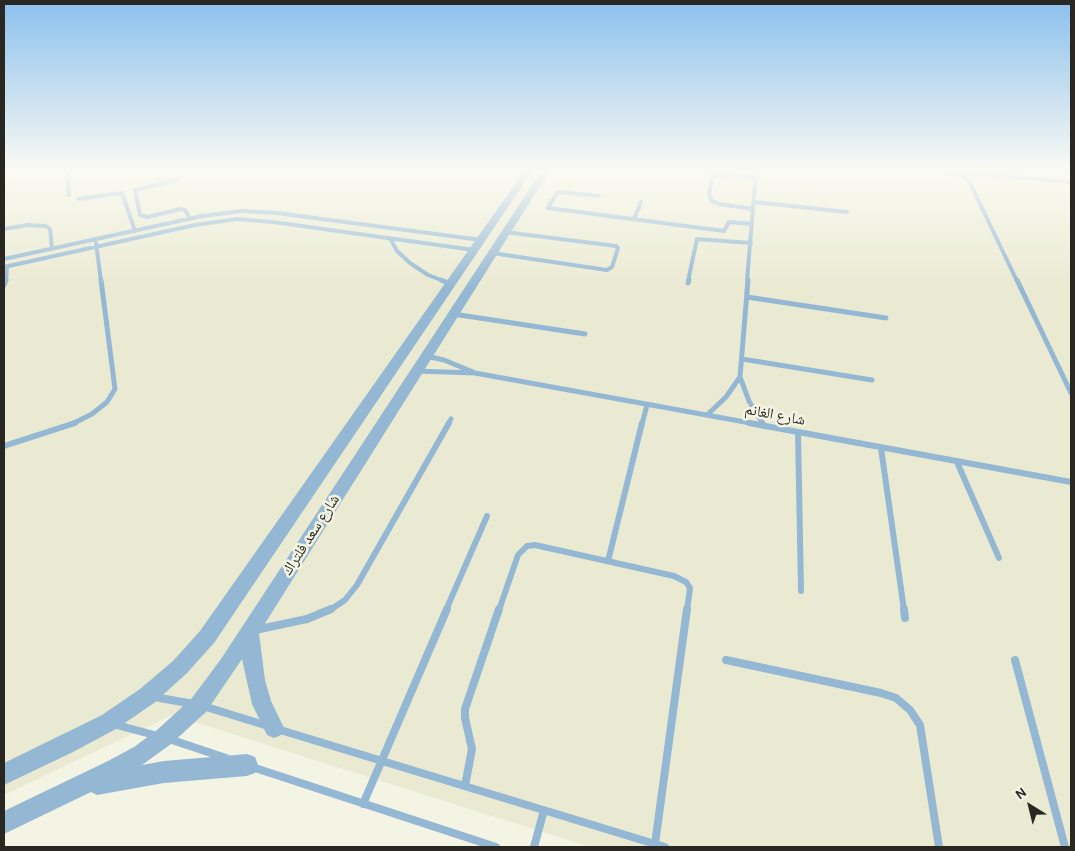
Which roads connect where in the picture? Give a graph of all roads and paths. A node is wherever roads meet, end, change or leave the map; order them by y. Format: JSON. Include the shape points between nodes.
{"nodes":[{"id":1,"x":753,"y":209,"type":"edge"},
{"id":2,"x":128,"y":210,"type":"edge"},
{"id":3,"x":139,"y":210,"type":"edge"},
{"id":4,"x":178,"y":210,"type":"edge"},
{"id":5,"x":184,"y":210,"type":"edge"},
{"id":6,"x":501,"y":210,"type":"edge"},
{"id":7,"x":520,"y":210,"type":"edge"},
{"id":8,"x":560,"y":210,"type":"edge"},
{"id":9,"x":638,"y":210,"type":"edge"},
{"id":10,"x":826,"y":210,"type":"edge"},
{"id":11,"x":983,"y":210,"type":"edge"},
{"id":12,"x":847,"y":212,"type":"dead end"},
{"id":13,"x":190,"y":219,"type":"junction"},
{"id":14,"x":634,"y":220,"type":"junction"},
{"id":15,"x":752,"y":224,"type":"junction"},
{"id":16,"x":4,"y":228,"type":"edge"},
{"id":17,"x":135,"y":231,"type":"junction"},
{"id":18,"x":390,"y":238,"type":"junction"},
{"id":19,"x":95,"y":239,"type":"junction"},
{"id":20,"x":499,"y":242,"type":"junction"},
{"id":21,"x":750,"y":243,"type":"junction"},
{"id":22,"x":477,"y":245,"type":"junction"},
{"id":23,"x":96,"y":246,"type":"junction"},
{"id":24,"x":52,"y":248,"type":"junction"},
{"id":25,"x":4,"y":259,"type":"edge"},
{"id":26,"x":6,"y":266,"type":"edge"},
{"id":27,"x":688,"y":283,"type":"dead end"},
{"id":28,"x":451,"y":284,"type":"junction"},
{"id":29,"x":4,"y":285,"type":"edge"},
{"id":30,"x":746,"y":297,"type":"junction"},
{"id":31,"x":453,"y":314,"type":"junction"},
{"id":32,"x":886,"y":318,"type":"dead end"},
{"id":33,"x":585,"y":334,"type":"dead end"},
{"id":34,"x":403,"y":353,"type":"junction"},
{"id":35,"x":426,"y":356,"type":"junction"},
{"id":36,"x":742,"y":360,"type":"junction"},
{"id":37,"x":393,"y":368,"type":"junction"},
{"id":38,"x":416,"y":371,"type":"junction"},
{"id":39,"x":475,"y":373,"type":"junction"},
{"id":40,"x":740,"y":378,"type":"junction"},
{"id":41,"x":872,"y":380,"type":"dead end"},
{"id":42,"x":1071,"y":393,"type":"edge"},
{"id":43,"x":647,"y":404,"type":"junction"},
{"id":44,"x":707,"y":415,"type":"junction"},
{"id":45,"x":451,"y":419,"type":"dead end"},
{"id":46,"x":764,"y":426,"type":"junction"},
{"id":47,"x":798,"y":432,"type":"junction"},
{"id":48,"x":4,"y":446,"type":"edge"},
{"id":49,"x":881,"y":448,"type":"junction"},
{"id":50,"x":957,"y":462,"type":"junction"},
{"id":51,"x":1071,"y":482,"type":"edge"},
{"id":52,"x":487,"y":516,"type":"dead end"},
{"id":53,"x":998,"y":558,"type":"dead end"},
{"id":54,"x":608,"y":561,"type":"junction"},
{"id":55,"x":801,"y":591,"type":"dead end"},
{"id":56,"x":905,"y":618,"type":"dead end"},
{"id":57,"x":250,"y":631,"type":"junction"},
{"id":58,"x":726,"y":660,"type":"dead end"},
{"id":59,"x":1015,"y":660,"type":"dead end"},
{"id":60,"x":147,"y":696,"type":"junction"},
{"id":61,"x":199,"y":705,"type":"junction"},
{"id":62,"x":109,"y":722,"type":"junction"},
{"id":63,"x":274,"y":728,"type":"junction"},
{"id":64,"x":164,"y":737,"type":"junction"},
{"id":65,"x":382,"y":761,"type":"junction"},
{"id":66,"x":247,"y":765,"type":"junction"},
{"id":67,"x":4,"y":774,"type":"edge"},
{"id":68,"x":464,"y":786,"type":"junction"},
{"id":69,"x":77,"y":788,"type":"junction"},
{"id":70,"x":363,"y":804,"type":"junction"},
{"id":71,"x":544,"y":810,"type":"junction"},
{"id":72,"x":4,"y":823,"type":"edge"},
{"id":73,"x":655,"y":844,"type":"junction"},
{"id":74,"x":496,"y":847,"type":"edge"},
{"id":75,"x":534,"y":847,"type":"edge"},
{"id":76,"x":665,"y":847,"type":"edge"},
{"id":77,"x":938,"y":847,"type":"edge"},
{"id":78,"x":1065,"y":847,"type":"edge"}],
"edges":[{"from":1,"to":15,"type":"lane"},
{"from":2,"to":17,"type":"lane"},
{"from":3,"to":4,"type":"lane","via":[[140,215],[146,217]]},
{"from":5,"to":13,"type":"lane"},
{"from":6,"to":22,"type":"street","name":"شارع سعد فلتراك"},
{"from":7,"to":20,"type":"street","name":"شارع سعد فلتراك"},
{"from":8,"to":14,"type":"lane"},
{"from":9,"to":14,"type":"lane"},
{"from":10,"to":12,"type":"lane"},
{"from":11,"to":42,"type":"lane"},
{"from":13,"to":17,"type":"lane"},
{"from":13,"to":22,"type":"lane","via":[[260,211]]},
{"from":14,"to":15,"type":"lane","via":[[724,231],[729,222]]},
{"from":15,"to":21,"type":"lane"},
{"from":16,"to":24,"type":"lane","via":[[46,226],[50,229]]},
{"from":17,"to":19,"type":"lane"},
{"from":18,"to":22,"type":"lane"},
{"from":18,"to":23,"type":"lane","via":[[237,220],[195,225]]},
{"from":18,"to":28,"type":"lane","via":[[397,251],[410,263]]},
{"from":19,"to":23,"type":"lane"},
{"from":19,"to":24,"type":"lane"},
{"from":20,"to":20,"type":"lane","via":[[618,248],[612,267],[607,270]]},
{"from":20,"to":22,"type":"street"},
{"from":20,"to":31,"type":"street","name":"شارع سعد فلتراك"},
{"from":21,"to":27,"type":"lane","via":[[697,239]]},
{"from":21,"to":30,"type":"lane"},
{"from":22,"to":28,"type":"street","name":"شارع سعد فلتراك"},
{"from":23,"to":26,"type":"lane"},
{"from":23,"to":48,"type":"lane","via":[[115,389],[107,402],[71,425]]},
{"from":24,"to":25,"type":"lane"},
{"from":26,"to":29,"type":"lane"},
{"from":28,"to":34,"type":"street","name":"شارع سعد فلتراك"},
{"from":30,"to":32,"type":"lane"},
{"from":30,"to":36,"type":"lane"},
{"from":31,"to":33,"type":"lane"},
{"from":31,"to":35,"type":"street","name":"شارع سعد فلتراك"},
{"from":34,"to":35,"type":"street"},
{"from":34,"to":37,"type":"street","name":"شارع سعد فلتراك"},
{"from":35,"to":38,"type":"street","name":"شارع سعد فلتراك"},
{"from":35,"to":39,"type":"lane","name":"شارع الغانم"},
{"from":36,"to":40,"type":"lane"},
{"from":36,"to":41,"type":"lane"},
{"from":37,"to":38,"type":"street"},
{"from":37,"to":60,"type":"street","name":"شارع سعد فلتراك","via":[[208,637]]},
{"from":38,"to":39,"type":"lane","name":"شارع الغانم"},
{"from":38,"to":57,"type":"street","name":"شارع سعد فلتراك"},
{"from":39,"to":43,"type":"lane","name":"شارع الغانم"},
{"from":40,"to":44,"type":"lane"},
{"from":40,"to":46,"type":"lane"},
{"from":43,"to":44,"type":"lane","name":"شارع الغانم"},
{"from":43,"to":54,"type":"lane"},
{"from":44,"to":46,"type":"lane","name":"شارع الغانم"},
{"from":45,"to":57,"type":"lane","via":[[345,600],[327,612],[307,619]]},
{"from":46,"to":47,"type":"lane","name":"شارع الغانم"},
{"from":47,"to":49,"type":"lane","name":"شارع الغانم"},
{"from":47,"to":55,"type":"lane"},
{"from":49,"to":50,"type":"lane","name":"شارع الغانم"},
{"from":49,"to":56,"type":"lane"},
{"from":50,"to":51,"type":"lane","name":"شارع الغانم"},
{"from":50,"to":53,"type":"lane"},
{"from":52,"to":65,"type":"lane"},
{"from":54,"to":68,"type":"lane","via":[[535,545],[527,546],[518,555],[465,709],[472,749]]},
{"from":54,"to":73,"type":"lane","via":[[674,576],[690,588]]},
{"from":57,"to":61,"type":"street","name":"شارع سعد فلتراك"},
{"from":57,"to":63,"type":"street","via":[[254,680]]},
{"from":58,"to":77,"type":"lane","via":[[881,693],[896,698],[910,710],[920,725]]},
{"from":59,"to":78,"type":"lane"},
{"from":60,"to":61,"type":"lane"},
{"from":60,"to":62,"type":"street","name":"شارع سعد فلتراك"},
{"from":61,"to":63,"type":"lane"},
{"from":61,"to":64,"type":"street","name":"شارع سعد فلتراك"},
{"from":62,"to":64,"type":"lane"},
{"from":62,"to":67,"type":"street","name":"شارع سعد فلتراك"},
{"from":63,"to":65,"type":"lane"},
{"from":64,"to":66,"type":"lane"},
{"from":64,"to":69,"type":"street","name":"شارع سعد فلتراك","via":[[124,764]]},
{"from":65,"to":68,"type":"lane"},
{"from":65,"to":70,"type":"lane"},
{"from":66,"to":69,"type":"street","via":[[164,772]]},
{"from":66,"to":70,"type":"lane"},
{"from":68,"to":71,"type":"lane"},
{"from":69,"to":72,"type":"street","name":"شارع سعد فلتراك"},
{"from":70,"to":74,"type":"lane"},
{"from":71,"to":73,"type":"lane"},
{"from":71,"to":75,"type":"lane"},
{"from":73,"to":76,"type":"lane"}]}
